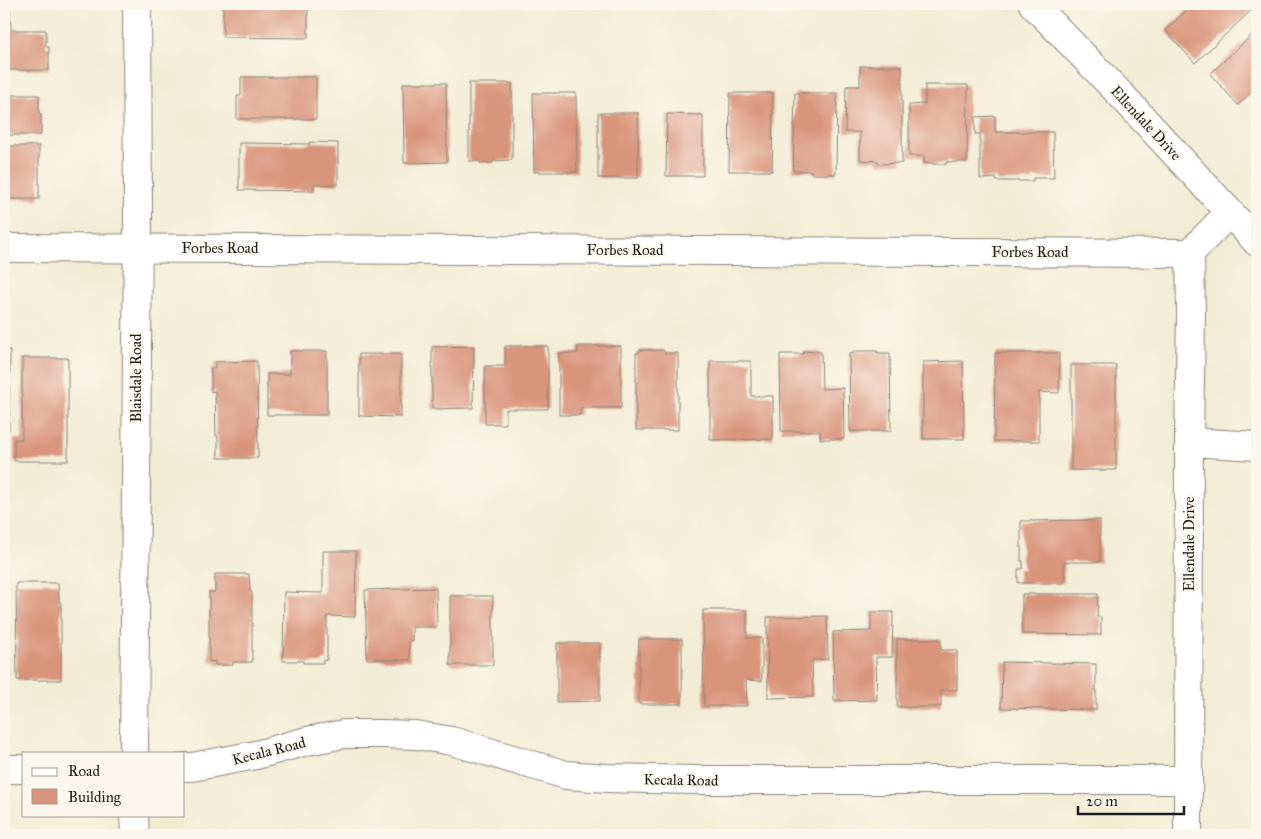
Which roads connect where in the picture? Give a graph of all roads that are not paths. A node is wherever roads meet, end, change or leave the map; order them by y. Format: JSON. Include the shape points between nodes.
{"nodes":[{"id":1,"x":136,"y":4,"type":"edge"},
{"id":2,"x":1033,"y":4,"type":"edge"},
{"id":3,"x":1229,"y":213,"type":"junction"},
{"id":4,"x":1257,"y":242,"type":"edge"},
{"id":5,"x":4,"y":248,"type":"edge"},
{"id":6,"x":137,"y":248,"type":"junction"},
{"id":7,"x":1190,"y":253,"type":"junction"},
{"id":8,"x":1189,"y":442,"type":"junction"},
{"id":9,"x":1257,"y":446,"type":"edge"},
{"id":10,"x":134,"y":752,"type":"edge"},
{"id":11,"x":185,"y":768,"type":"edge"},
{"id":12,"x":4,"y":769,"type":"edge"},
{"id":13,"x":22,"y":769,"type":"edge"},
{"id":14,"x":1188,"y":780,"type":"junction"},
{"id":15,"x":134,"y":816,"type":"edge"},
{"id":16,"x":135,"y":835,"type":"edge"},
{"id":17,"x":1188,"y":835,"type":"edge"}],
"edges":[{"from":1,"to":6,"type":"street","name":"Blaisdale Road"},
{"from":2,"to":3,"type":"street","name":"Ellendale Drive"},
{"from":3,"to":4,"type":"street","name":"Ellendale Drive"},
{"from":3,"to":7,"type":"street"},
{"from":5,"to":6,"type":"street","name":"Forbes Road"},
{"from":6,"to":7,"type":"street","name":"Forbes Road"},
{"from":6,"to":10,"type":"street","name":"Blaisdale Road"},
{"from":7,"to":8,"type":"street","name":"Ellendale Drive"},
{"from":8,"to":9,"type":"street"},
{"from":8,"to":14,"type":"street","name":"Ellendale Drive"},
{"from":11,"to":14,"type":"street","name":"Kecala Road","via":[[344,734],[382,734],[452,740],[566,775],[607,778]]},
{"from":12,"to":13,"type":"street"},
{"from":14,"to":17,"type":"street","name":"Ellendale Drive"},
{"from":15,"to":16,"type":"street"}]}
